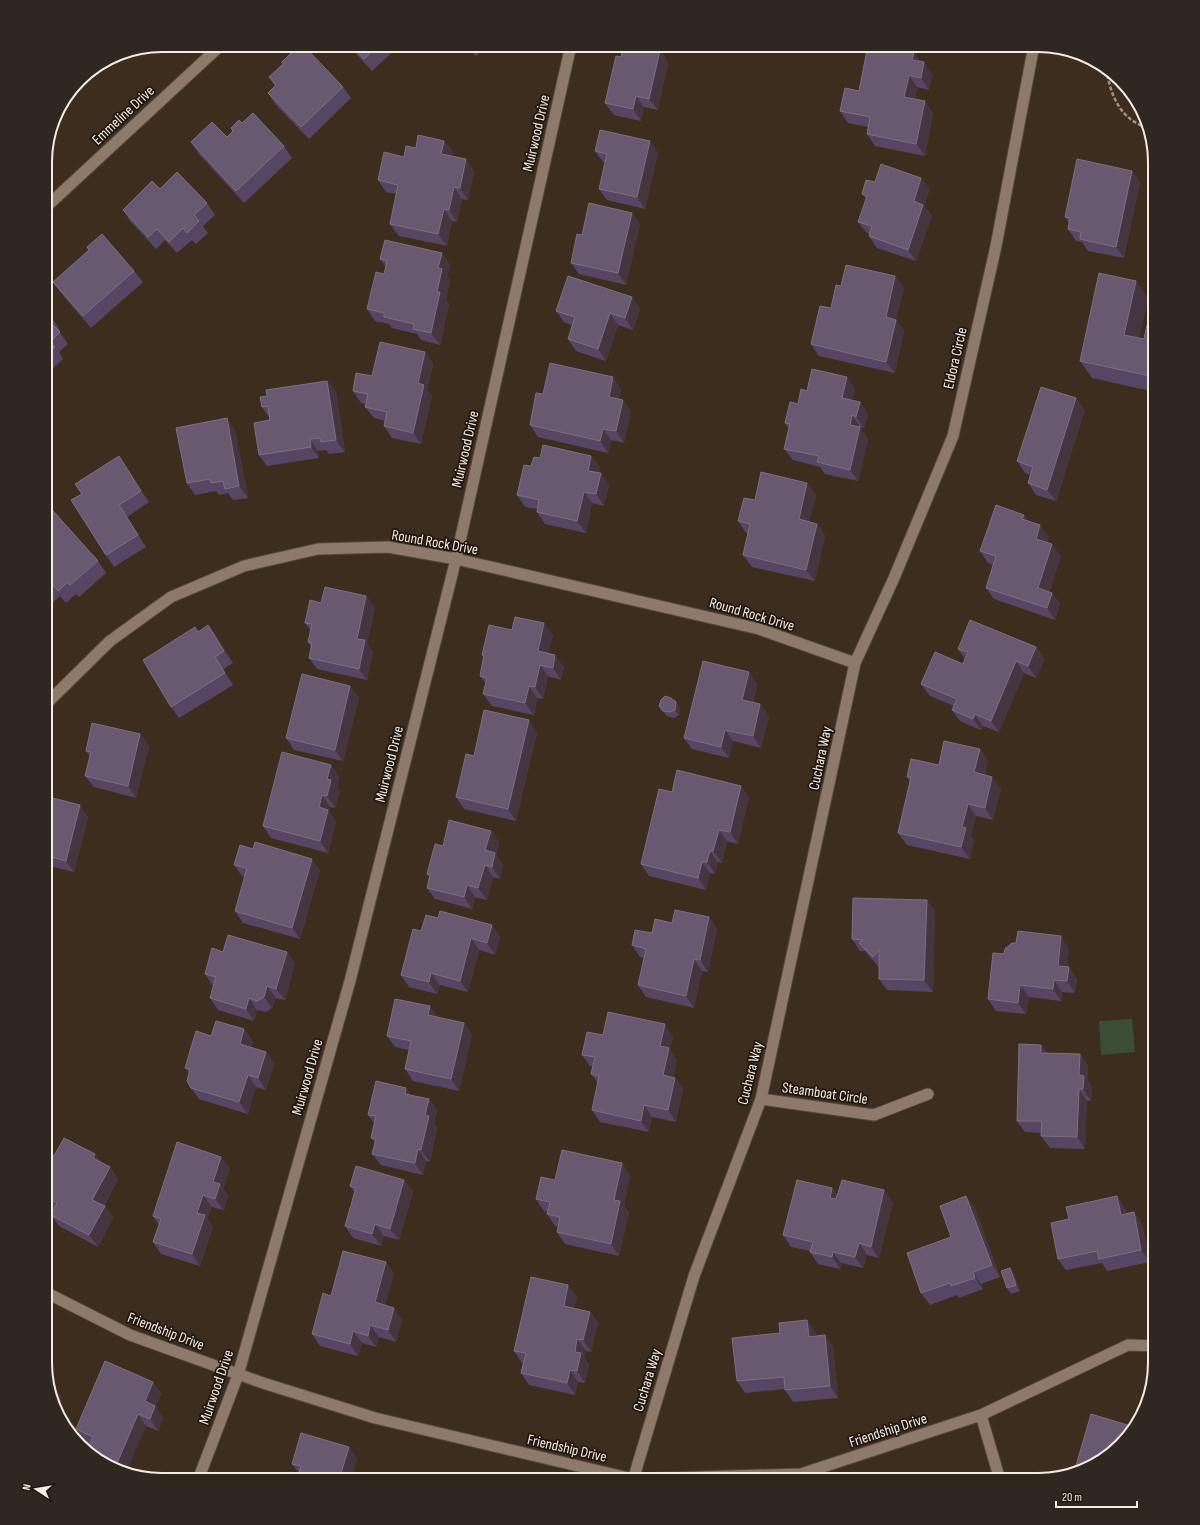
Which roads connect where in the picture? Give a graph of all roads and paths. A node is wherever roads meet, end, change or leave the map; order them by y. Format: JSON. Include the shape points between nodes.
{"nodes":[{"id":1,"x":213,"y":52,"type":"edge"},
{"id":2,"x":569,"y":52,"type":"edge"},
{"id":3,"x":1033,"y":52,"type":"edge"},
{"id":4,"x":1108,"y":77,"type":"edge"},
{"id":5,"x":1142,"y":126,"type":"edge"},
{"id":6,"x":52,"y":202,"type":"edge"},
{"id":7,"x":456,"y":559,"type":"junction"},
{"id":8,"x":856,"y":663,"type":"junction"},
{"id":9,"x":52,"y":698,"type":"edge"},
{"id":10,"x":928,"y":1094,"type":"dead end"},
{"id":11,"x":761,"y":1099,"type":"junction"},
{"id":12,"x":52,"y":1296,"type":"edge"},
{"id":13,"x":1148,"y":1346,"type":"edge"},
{"id":14,"x":238,"y":1375,"type":"junction"},
{"id":15,"x":981,"y":1415,"type":"junction"},
{"id":16,"x":201,"y":1473,"type":"edge"},
{"id":17,"x":604,"y":1473,"type":"edge"},
{"id":18,"x":635,"y":1473,"type":"edge"},
{"id":19,"x":804,"y":1473,"type":"edge"},
{"id":20,"x":998,"y":1473,"type":"edge"}],
"edges":[{"from":1,"to":6,"type":"street","name":"Emmeline Drive"},
{"from":2,"to":7,"type":"street","name":"Muirwood Drive"},
{"from":3,"to":8,"type":"street","name":"Eldora Circle","via":[[996,246],[953,436]]},
{"from":4,"to":5,"type":"path","via":[[1119,110]]},
{"from":7,"to":8,"type":"street","name":"Round Rock Drive","via":[[759,628]]},
{"from":7,"to":9,"type":"street","name":"Round Rock Drive","via":[[388,547],[318,549],[244,566],[171,597],[110,641]]},
{"from":7,"to":14,"type":"street","name":"Muirwood Drive","via":[[350,981]]},
{"from":8,"to":11,"type":"street","name":"Cuchara Way"},
{"from":10,"to":11,"type":"street","name":"Steamboat Circle","via":[[874,1115]]},
{"from":11,"to":18,"type":"street","name":"Cuchara Way","via":[[694,1276]]},
{"from":12,"to":14,"type":"street","name":"Friendship Drive","via":[[130,1335]]},
{"from":13,"to":15,"type":"street","name":"Friendship Drive","via":[[1128,1345]]},
{"from":14,"to":16,"type":"street","name":"Muirwood Drive"},
{"from":14,"to":17,"type":"street","name":"Friendship Drive","via":[[375,1418]]},
{"from":15,"to":19,"type":"street","name":"Friendship Drive"},
{"from":15,"to":20,"type":"street"}]}
